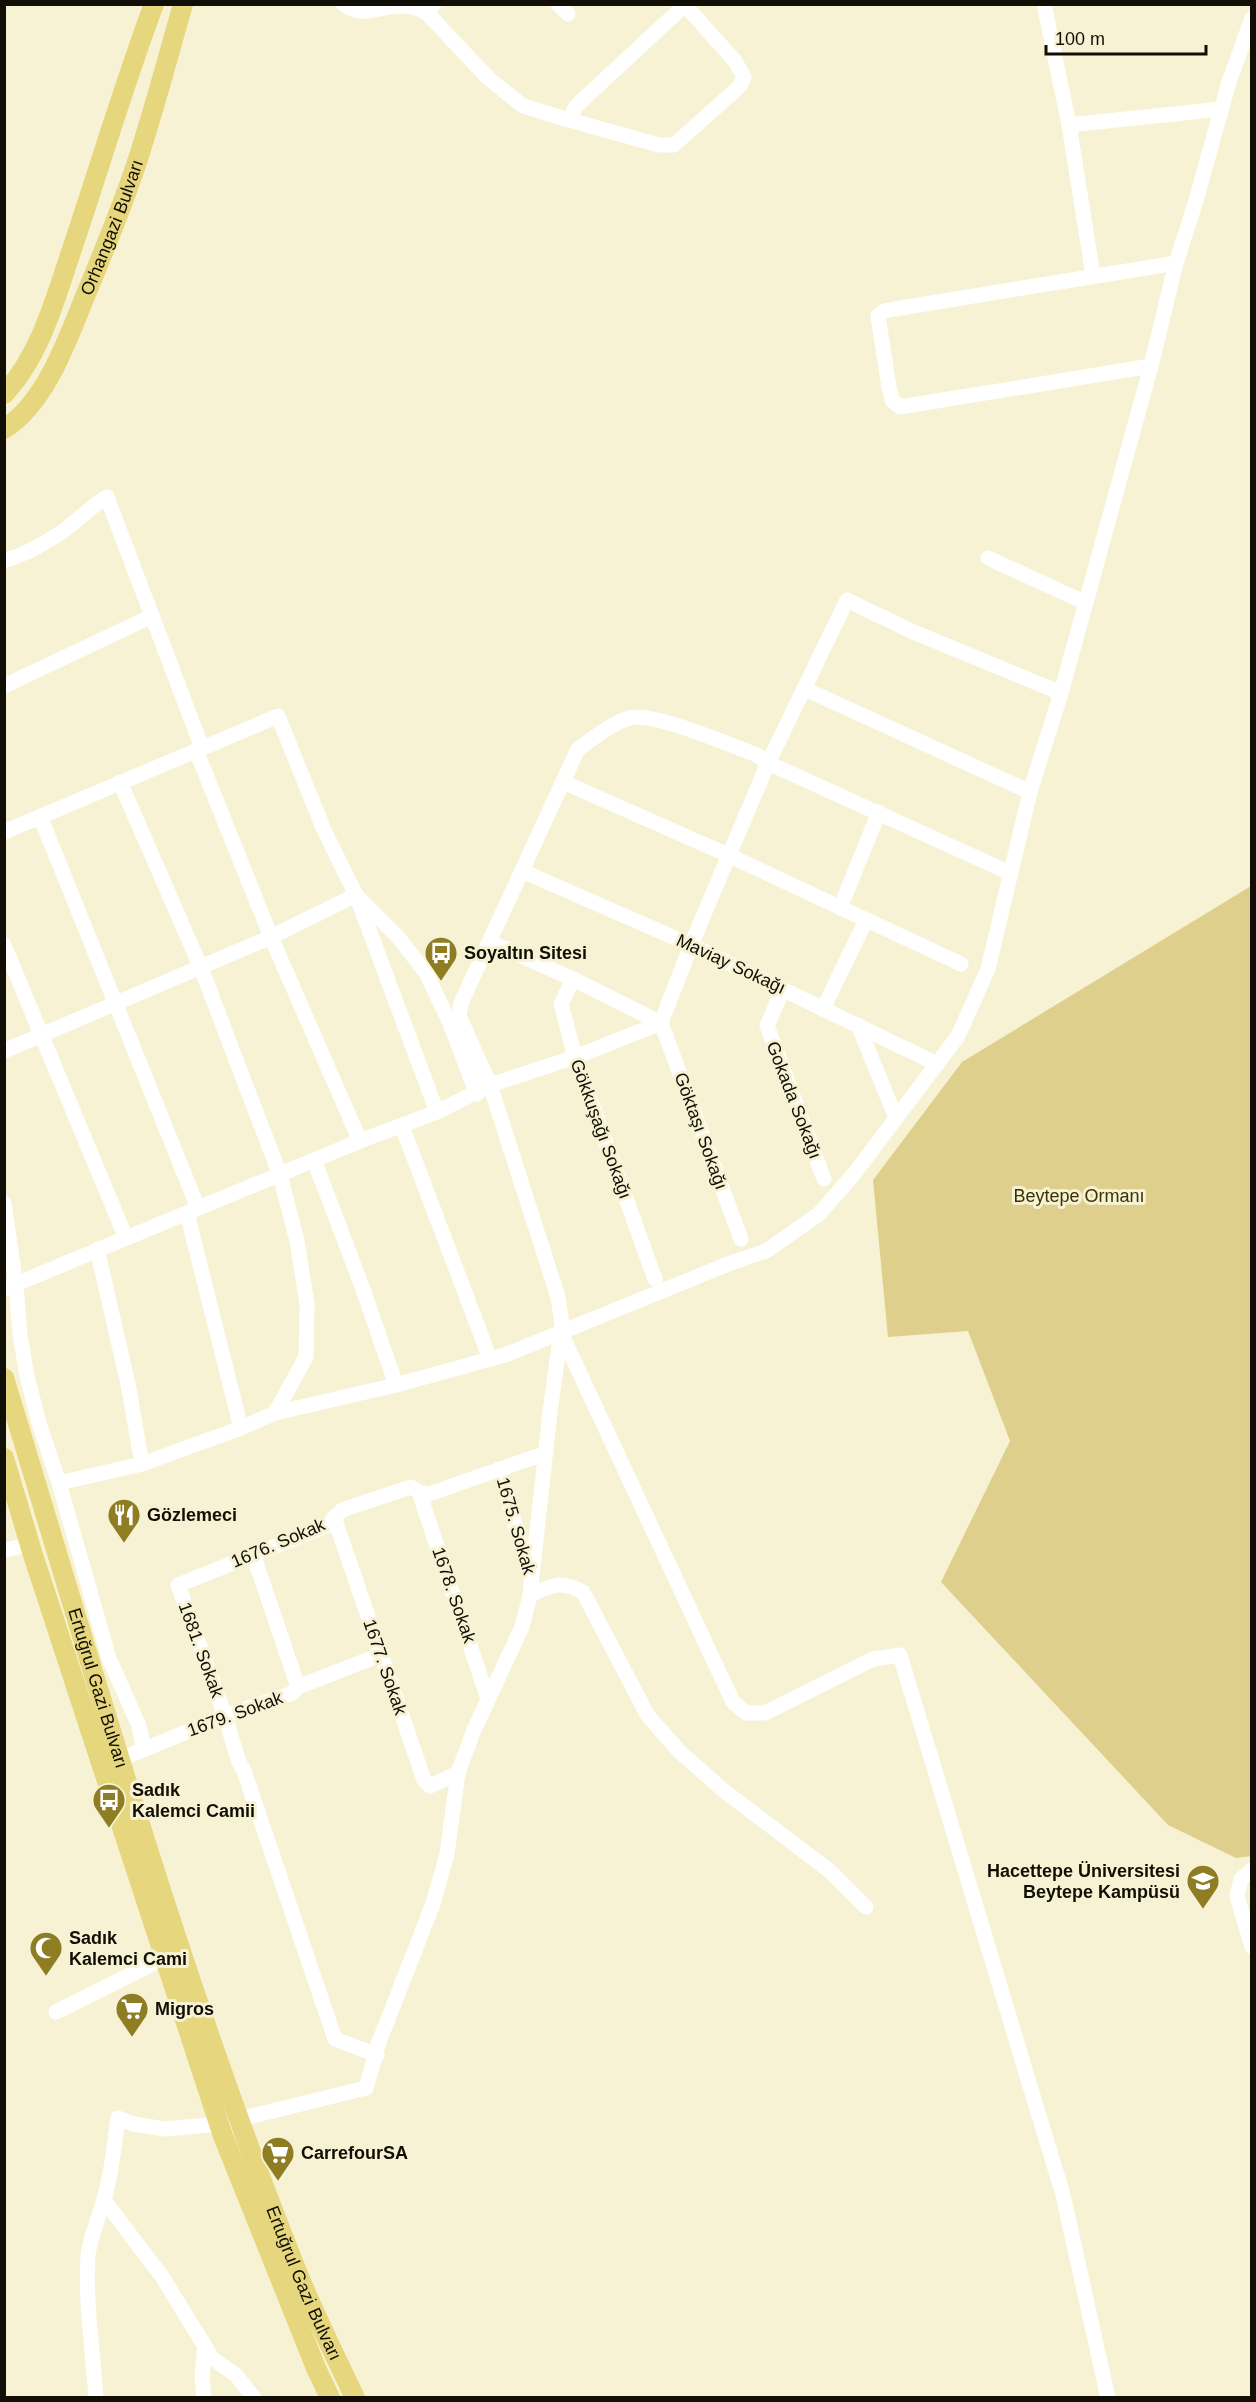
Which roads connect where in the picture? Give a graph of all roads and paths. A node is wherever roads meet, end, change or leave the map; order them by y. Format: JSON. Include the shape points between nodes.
{"nodes":[{"id":1,"x":154,"y":4,"type":"edge"},
{"id":2,"x":183,"y":4,"type":"edge"},
{"id":3,"x":343,"y":4,"type":"edge"},
{"id":4,"x":1044,"y":4,"type":"edge"},
{"id":5,"x":685,"y":5,"type":"edge"},
{"id":6,"x":430,"y":8,"type":"edge"},
{"id":7,"x":1251,"y":18,"type":"edge"},
{"id":8,"x":1221,"y":109,"type":"junction"},
{"id":9,"x":569,"y":120,"type":"junction"},
{"id":10,"x":1069,"y":125,"type":"junction"},
{"id":11,"x":111,"y":134,"type":"junction"},
{"id":12,"x":141,"y":146,"type":"junction"},
{"id":13,"x":102,"y":160,"type":"junction"},
{"id":14,"x":134,"y":172,"type":"junction"},
{"id":15,"x":1176,"y":263,"type":"junction"},
{"id":16,"x":1093,"y":275,"type":"junction"},
{"id":17,"x":1151,"y":366,"type":"junction"},
{"id":18,"x":4,"y":394,"type":"edge"},
{"id":19,"x":4,"y":429,"type":"edge"},
{"id":20,"x":988,"y":558,"type":"dead end"},
{"id":21,"x":4,"y":561,"type":"edge"},
{"id":22,"x":1086,"y":603,"type":"junction"},
{"id":23,"x":152,"y":616,"type":"junction"},
{"id":24,"x":4,"y":686,"type":"edge"},
{"id":25,"x":805,"y":689,"type":"junction"},
{"id":26,"x":1061,"y":693,"type":"junction"},
{"id":27,"x":199,"y":749,"type":"junction"},
{"id":28,"x":768,"y":763,"type":"junction"},
{"id":29,"x":120,"y":782,"type":"junction"},
{"id":30,"x":563,"y":782,"type":"junction"},
{"id":31,"x":1030,"y":792,"type":"junction"},
{"id":32,"x":879,"y":812,"type":"junction"},
{"id":33,"x":40,"y":816,"type":"junction"},
{"id":34,"x":4,"y":832,"type":"edge"},
{"id":35,"x":728,"y":855,"type":"junction"},
{"id":36,"x":522,"y":871,"type":"junction"},
{"id":37,"x":1010,"y":873,"type":"junction"},
{"id":38,"x":356,"y":895,"type":"junction"},
{"id":39,"x":840,"y":908,"type":"junction"},
{"id":40,"x":866,"y":920,"type":"junction"},
{"id":41,"x":271,"y":937,"type":"junction"},
{"id":42,"x":490,"y":942,"type":"junction"},
{"id":43,"x":4,"y":945,"type":"edge"},
{"id":44,"x":691,"y":945,"type":"junction"},
{"id":45,"x":961,"y":964,"type":"dead end"},
{"id":46,"x":201,"y":968,"type":"junction"},
{"id":47,"x":573,"y":979,"type":"junction"},
{"id":48,"x":783,"y":989,"type":"junction"},
{"id":49,"x":114,"y":1003,"type":"junction"},
{"id":50,"x":823,"y":1008,"type":"junction"},
{"id":51,"x":661,"y":1023,"type":"junction"},
{"id":52,"x":858,"y":1025,"type":"junction"},
{"id":53,"x":41,"y":1034,"type":"junction"},
{"id":54,"x":4,"y":1051,"type":"edge"},
{"id":55,"x":575,"y":1057,"type":"junction"},
{"id":56,"x":937,"y":1064,"type":"junction"},
{"id":57,"x":490,"y":1085,"type":"junction"},
{"id":58,"x":477,"y":1094,"type":"junction"},
{"id":59,"x":437,"y":1112,"type":"junction"},
{"id":60,"x":896,"y":1118,"type":"junction"},
{"id":61,"x":402,"y":1126,"type":"junction"},
{"id":62,"x":360,"y":1141,"type":"junction"},
{"id":63,"x":314,"y":1160,"type":"junction"},
{"id":64,"x":280,"y":1175,"type":"junction"},
{"id":65,"x":824,"y":1179,"type":"dead end"},
{"id":66,"x":4,"y":1203,"type":"edge"},
{"id":67,"x":192,"y":1211,"type":"junction"},
{"id":68,"x":126,"y":1238,"type":"junction"},
{"id":69,"x":741,"y":1239,"type":"dead end"},
{"id":70,"x":98,"y":1249,"type":"junction"},
{"id":71,"x":655,"y":1279,"type":"dead end"},
{"id":72,"x":10,"y":1287,"type":"edge"},
{"id":73,"x":561,"y":1332,"type":"junction"},
{"id":74,"x":490,"y":1359,"type":"junction"},
{"id":75,"x":4,"y":1378,"type":"edge"},
{"id":76,"x":396,"y":1385,"type":"junction"},
{"id":77,"x":274,"y":1413,"type":"junction"},
{"id":78,"x":241,"y":1428,"type":"junction"},
{"id":79,"x":546,"y":1453,"type":"junction"},
{"id":80,"x":4,"y":1458,"type":"edge"},
{"id":81,"x":142,"y":1464,"type":"junction"},
{"id":82,"x":499,"y":1469,"type":"junction"},
{"id":83,"x":59,"y":1483,"type":"junction"},
{"id":84,"x":419,"y":1492,"type":"junction"},
{"id":85,"x":334,"y":1517,"type":"junction"},
{"id":86,"x":30,"y":1545,"type":"junction"},
{"id":87,"x":4,"y":1551,"type":"edge"},
{"id":88,"x":253,"y":1554,"type":"junction"},
{"id":89,"x":178,"y":1585,"type":"joint"},
{"id":90,"x":531,"y":1589,"type":"junction"},
{"id":91,"x":380,"y":1655,"type":"junction"},
{"id":92,"x":298,"y":1687,"type":"junction"},
{"id":93,"x":488,"y":1699,"type":"junction"},
{"id":94,"x":225,"y":1716,"type":"junction"},
{"id":95,"x":144,"y":1749,"type":"junction"},
{"id":96,"x":121,"y":1759,"type":"junction"},
{"id":97,"x":458,"y":1773,"type":"junction"},
{"id":98,"x":1246,"y":1874,"type":"edge"},
{"id":99,"x":866,"y":1907,"type":"dead end"},
{"id":100,"x":1251,"y":1944,"type":"edge"},
{"id":101,"x":164,"y":1958,"type":"junction"},
{"id":102,"x":56,"y":2012,"type":"dead end"},
{"id":103,"x":377,"y":2055,"type":"junction"},
{"id":104,"x":239,"y":2120,"type":"junction"},
{"id":105,"x":219,"y":2124,"type":"junction"},
{"id":106,"x":104,"y":2200,"type":"junction"},
{"id":107,"x":205,"y":2346,"type":"junction"},
{"id":108,"x":96,"y":2397,"type":"edge"},
{"id":109,"x":204,"y":2397,"type":"edge"},
{"id":110,"x":254,"y":2397,"type":"edge"},
{"id":111,"x":330,"y":2397,"type":"edge"},
{"id":112,"x":355,"y":2397,"type":"edge"},
{"id":113,"x":1108,"y":2397,"type":"edge"}],
"edges":[{"from":1,"to":11,"type":"main road","name":"Orhangazi Bulvarı"},
{"from":2,"to":12,"type":"main road","name":"Orhangazi Bulvarı"},
{"from":3,"to":6,"type":"street","via":[[362,13],[402,6]]},
{"from":4,"to":10,"type":"street"},
{"from":5,"to":9,"type":"street","via":[[576,106]]},
{"from":5,"to":9,"type":"street","via":[[735,62],[744,77],[740,86],[674,146]]},
{"from":6,"to":9,"type":"street","via":[[489,79],[523,106]]},
{"from":7,"to":8,"type":"street"},
{"from":8,"to":10,"type":"street"},
{"from":8,"to":15,"type":"street"},
{"from":10,"to":16,"type":"street"},
{"from":11,"to":12,"type":"main road","via":[[132,135]]},
{"from":11,"to":13,"type":"main road","name":"Orhangazi Bulvarı"},
{"from":12,"to":14,"type":"main road","name":"Orhangazi Bulvarı"},
{"from":13,"to":14,"type":"main road","via":[[104,166],[117,174]]},
{"from":13,"to":18,"type":"main road","name":"Orhangazi Bulvarı","via":[[37,342],[18,380]]},
{"from":14,"to":19,"type":"main road","name":"Orhangazi Bulvarı","via":[[58,359],[37,395]]},
{"from":15,"to":16,"type":"street"},
{"from":15,"to":17,"type":"street"},
{"from":16,"to":17,"type":"street","via":[[884,311],[878,316],[892,400],[900,407]]},
{"from":17,"to":22,"type":"street"},
{"from":20,"to":22,"type":"street"},
{"from":21,"to":23,"type":"street","via":[[61,533],[107,497]]},
{"from":22,"to":26,"type":"street"},
{"from":23,"to":24,"type":"street"},
{"from":23,"to":27,"type":"street"},
{"from":25,"to":26,"type":"street","via":[[848,600],[910,631]]},
{"from":25,"to":28,"type":"street"},
{"from":25,"to":31,"type":"street"},
{"from":26,"to":31,"type":"street"},
{"from":27,"to":29,"type":"street"},
{"from":27,"to":38,"type":"street","via":[[278,716],[324,830]]},
{"from":27,"to":41,"type":"street"},
{"from":28,"to":30,"type":"street","via":[[755,753],[653,717],[631,717],[578,749]]},
{"from":28,"to":32,"type":"street"},
{"from":28,"to":35,"type":"street"},
{"from":29,"to":33,"type":"street"},
{"from":29,"to":46,"type":"street"},
{"from":30,"to":35,"type":"street"},
{"from":30,"to":36,"type":"street"},
{"from":31,"to":37,"type":"street"},
{"from":32,"to":37,"type":"street"},
{"from":32,"to":39,"type":"street"},
{"from":33,"to":34,"type":"street"},
{"from":33,"to":49,"type":"street"},
{"from":35,"to":39,"type":"street"},
{"from":35,"to":44,"type":"street"},
{"from":36,"to":42,"type":"street"},
{"from":36,"to":44,"type":"street","name":"Maviay Sokağı"},
{"from":37,"to":56,"type":"street","via":[[988,969],[958,1036]]},
{"from":38,"to":41,"type":"street"},
{"from":38,"to":58,"type":"street","via":[[398,937],[426,973]]},
{"from":38,"to":59,"type":"street"},
{"from":39,"to":40,"type":"street"},
{"from":40,"to":45,"type":"street"},
{"from":40,"to":50,"type":"street"},
{"from":41,"to":46,"type":"street"},
{"from":41,"to":62,"type":"street"},
{"from":42,"to":47,"type":"street"},
{"from":42,"to":57,"type":"street","via":[[461,1003],[459,1016]]},
{"from":43,"to":53,"type":"street"},
{"from":44,"to":48,"type":"street","name":"Maviay Sokağı"},
{"from":44,"to":51,"type":"street"},
{"from":46,"to":49,"type":"street"},
{"from":46,"to":64,"type":"street"},
{"from":47,"to":51,"type":"street"},
{"from":47,"to":55,"type":"street","name":"Gökkuşağı Sokağı","via":[[561,1004]]},
{"from":48,"to":50,"type":"street","name":"Maviay Sokağı"},
{"from":48,"to":65,"type":"street","name":"Gokada Sokağı","via":[[766,1026]]},
{"from":49,"to":53,"type":"street"},
{"from":49,"to":67,"type":"street"},
{"from":50,"to":52,"type":"street","name":"Maviay Sokağı"},
{"from":51,"to":55,"type":"street"},
{"from":51,"to":69,"type":"street","name":"Göktaşı Sokağı"},
{"from":52,"to":56,"type":"street","name":"Maviay Sokağı"},
{"from":52,"to":60,"type":"street"},
{"from":53,"to":54,"type":"street"},
{"from":53,"to":68,"type":"street"},
{"from":55,"to":57,"type":"street"},
{"from":55,"to":71,"type":"street","name":"Gökkuşağı Sokağı"},
{"from":56,"to":60,"type":"street"},
{"from":57,"to":58,"type":"street"},
{"from":57,"to":73,"type":"street","via":[[558,1297]]},
{"from":58,"to":59,"type":"street"},
{"from":59,"to":61,"type":"street"},
{"from":60,"to":73,"type":"street","via":[[819,1214],[778,1244]]},
{"from":61,"to":62,"type":"street"},
{"from":61,"to":74,"type":"street"},
{"from":62,"to":63,"type":"street"},
{"from":63,"to":64,"type":"street"},
{"from":63,"to":76,"type":"street"},
{"from":64,"to":67,"type":"street"},
{"from":64,"to":77,"type":"street","via":[[297,1241],[307,1304],[306,1357]]},
{"from":66,"to":72,"type":"street"},
{"from":67,"to":68,"type":"street"},
{"from":67,"to":78,"type":"street"},
{"from":68,"to":70,"type":"street"},
{"from":70,"to":72,"type":"street"},
{"from":70,"to":81,"type":"street"},
{"from":72,"to":83,"type":"street","via":[[27,1376]]},
{"from":73,"to":74,"type":"street"},
{"from":73,"to":79,"type":"street"},
{"from":73,"to":113,"type":"street","via":[[733,1702],[746,1713],[765,1713],[873,1659],[900,1655],[1064,2195]]},
{"from":74,"to":76,"type":"street"},
{"from":75,"to":96,"type":"main road","name":"Ertuğrul Gazi Bulvarı"},
{"from":76,"to":77,"type":"street"},
{"from":77,"to":78,"type":"street"},
{"from":78,"to":81,"type":"street"},
{"from":79,"to":82,"type":"street","name":"1676. Sokak"},
{"from":79,"to":90,"type":"street"},
{"from":80,"to":86,"type":"main road","name":"Ertuğrul Gazi Bulvarı"},
{"from":81,"to":83,"type":"street"},
{"from":82,"to":84,"type":"street","name":"1676. Sokak","via":[[429,1494]]},
{"from":82,"to":90,"type":"street","name":"1675. Sokak"},
{"from":83,"to":95,"type":"street","via":[[109,1658],[139,1726]]},
{"from":84,"to":85,"type":"street","name":"1676. Sokak","via":[[411,1487],[342,1510]]},
{"from":84,"to":93,"type":"street","name":"1678. Sokak"},
{"from":85,"to":88,"type":"street","name":"1676. Sokak","via":[[328,1525]]},
{"from":85,"to":91,"type":"street","name":"1677. Sokak"},
{"from":86,"to":87,"type":"street"},
{"from":86,"to":101,"type":"main road","name":"Ertuğrul Gazi Bulvarı"},
{"from":88,"to":89,"type":"street","name":"1676. Sokak"},
{"from":88,"to":92,"type":"street"},
{"from":89,"to":94,"type":"street","name":"1681. Sokak"},
{"from":90,"to":93,"type":"street","via":[[522,1627]]},
{"from":90,"to":99,"type":"street","via":[[570,1585],[583,1592],[648,1716],[680,1752],[831,1872]]},
{"from":91,"to":92,"type":"street","name":"1679. Sokak"},
{"from":91,"to":97,"type":"street","name":"1677. Sokak","via":[[424,1780],[430,1786]]},
{"from":92,"to":94,"type":"street","name":"1679. Sokak","via":[[293,1693]]},
{"from":93,"to":97,"type":"street"},
{"from":94,"to":95,"type":"street","name":"1679. Sokak"},
{"from":94,"to":103,"type":"street","name":"1681. Sokak","via":[[335,2039]]},
{"from":95,"to":96,"type":"street","name":"1679. Sokak"},
{"from":96,"to":104,"type":"main road","name":"Ertuğrul Gazi Bulvarı"},
{"from":97,"to":103,"type":"street","via":[[447,1854],[434,1904]]},
{"from":98,"to":100,"type":"street","via":[[1237,1896]]},
{"from":101,"to":102,"type":"street"},
{"from":101,"to":105,"type":"main road","name":"Ertuğrul Gazi Bulvarı"},
{"from":103,"to":104,"type":"street","via":[[366,2088]]},
{"from":104,"to":105,"type":"street"},
{"from":104,"to":112,"type":"main road","name":"Ertuğrul Gazi Bulvarı","via":[[295,2267]]},
{"from":105,"to":106,"type":"street","via":[[165,2129],[118,2118]]},
{"from":105,"to":111,"type":"main road","name":"Ertuğrul Gazi Bulvarı"},
{"from":106,"to":107,"type":"street","via":[[163,2278]]},
{"from":106,"to":108,"type":"street","via":[[88,2256],[87,2292]]},
{"from":107,"to":109,"type":"street"},
{"from":107,"to":110,"type":"street","via":[[212,2358],[236,2375]]}]}
